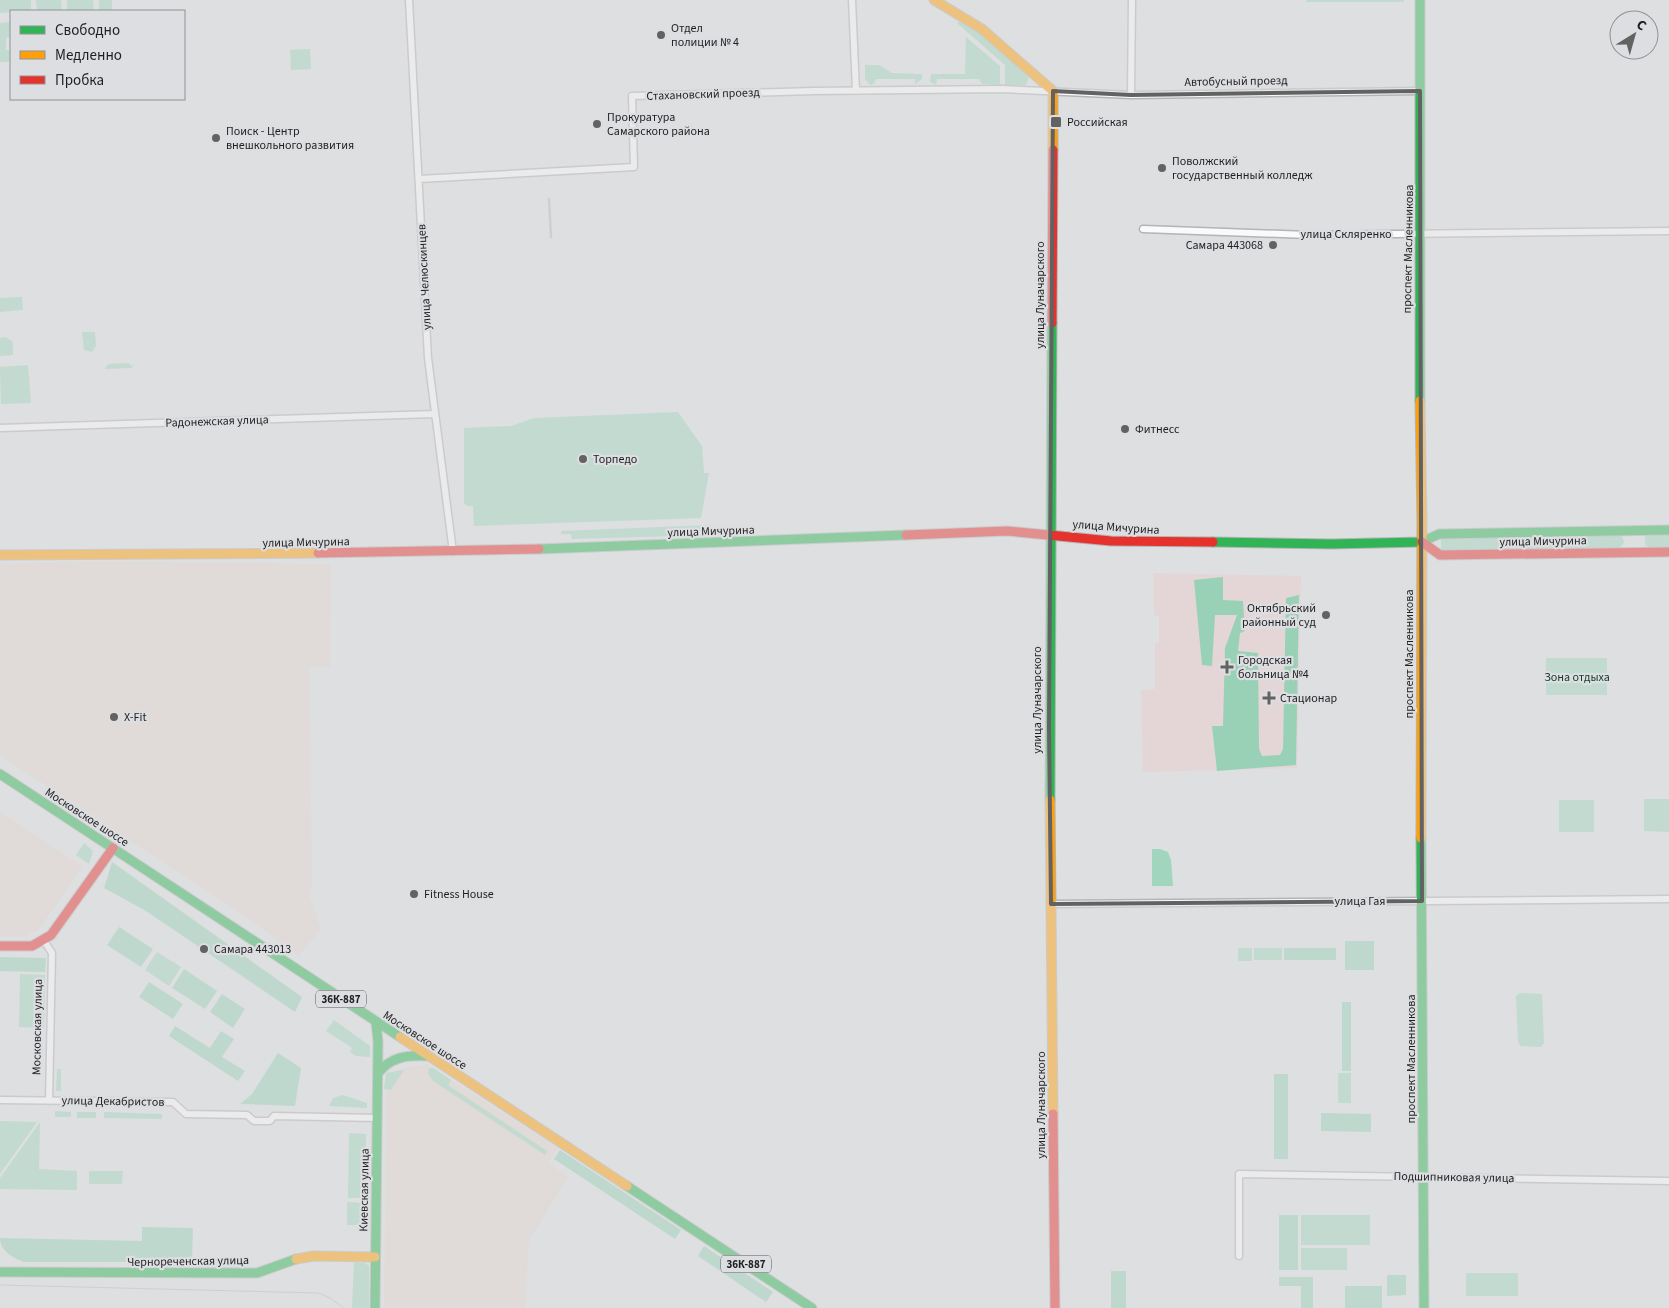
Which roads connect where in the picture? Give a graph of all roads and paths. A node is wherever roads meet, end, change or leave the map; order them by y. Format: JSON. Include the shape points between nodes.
{"nodes":[{"id":1,"x":409,"y":0,"type":"edge"},
{"id":2,"x":852,"y":0,"type":"edge"},
{"id":3,"x":934,"y":0,"type":"edge"},
{"id":4,"x":1132,"y":0,"type":"edge"},
{"id":5,"x":1420,"y":0,"type":"edge"},
{"id":6,"x":856,"y":90,"type":"junction"},
{"id":7,"x":1002,"y":90,"type":"joint"},
{"id":8,"x":1053,"y":91,"type":"junction"},
{"id":9,"x":1420,"y":91,"type":"junction"},
{"id":10,"x":1132,"y":95,"type":"junction"},
{"id":11,"x":419,"y":179,"type":"junction"},
{"id":12,"x":1144,"y":228,"type":"dead end"},
{"id":13,"x":1669,"y":231,"type":"edge"},
{"id":14,"x":1420,"y":234,"type":"junction"},
{"id":15,"x":434,"y":414,"type":"junction"},
{"id":16,"x":0,"y":428,"type":"edge"},
{"id":17,"x":1669,"y":530,"type":"edge"},
{"id":18,"x":1052,"y":535,"type":"junction"},
{"id":19,"x":1422,"y":542,"type":"junction"},
{"id":20,"x":453,"y":552,"type":"junction"},
{"id":21,"x":1669,"y":552,"type":"edge"},
{"id":22,"x":0,"y":555,"type":"edge"},
{"id":23,"x":0,"y":774,"type":"edge"},
{"id":24,"x":113,"y":848,"type":"junction"},
{"id":25,"x":1669,"y":899,"type":"edge"},
{"id":26,"x":1422,"y":901,"type":"junction"},
{"id":27,"x":1052,"y":904,"type":"junction"},
{"id":28,"x":44,"y":941,"type":"junction"},
{"id":29,"x":0,"y":946,"type":"edge"},
{"id":30,"x":376,"y":1023,"type":"junction"},
{"id":31,"x":426,"y":1056,"type":"junction"},
{"id":32,"x":378,"y":1073,"type":"junction"},
{"id":33,"x":0,"y":1100,"type":"edge"},
{"id":34,"x":49,"y":1101,"type":"junction"},
{"id":35,"x":378,"y":1118,"type":"junction"},
{"id":36,"x":1423,"y":1176,"type":"junction"},
{"id":37,"x":1669,"y":1181,"type":"edge"},
{"id":38,"x":1239,"y":1256,"type":"dead end"},
{"id":39,"x":374,"y":1257,"type":"junction"},
{"id":40,"x":0,"y":1272,"type":"edge"},
{"id":41,"x":375,"y":1308,"type":"edge"},
{"id":42,"x":812,"y":1308,"type":"edge"},
{"id":43,"x":1055,"y":1308,"type":"edge"},
{"id":44,"x":1424,"y":1308,"type":"edge"}],
"edges":[{"from":1,"to":11,"type":"street","name":"улица Челюскинцев"},
{"from":2,"to":6,"type":"street"},
{"from":3,"to":8,"type":"main road","via":[[954,10],[1007,49]]},
{"from":4,"to":10,"type":"street"},
{"from":5,"to":9,"type":"main road","name":"проспект Масленникова"},
{"from":6,"to":7,"type":"street","name":"Стахановский проезд"},
{"from":6,"to":11,"type":"street","name":"Стахановский проезд","via":[[632,96],[634,168]]},
{"from":7,"to":8,"type":"street","name":"Автобусный проезд"},
{"from":8,"to":10,"type":"street","name":"Автобусный проезд"},
{"from":8,"to":18,"type":"main road","name":"улица Луначарского"},
{"from":9,"to":10,"type":"street","name":"Автобусный проезд"},
{"from":9,"to":14,"type":"main road","name":"проспект Масленникова"},
{"from":11,"to":15,"type":"street","name":"улица Челюскинцев"},
{"from":12,"to":14,"type":"street","name":"улица Скляренко"},
{"from":13,"to":14,"type":"street","name":"улица Скляренко"},
{"from":14,"to":19,"type":"main road","name":"проспект Масленникова"},
{"from":15,"to":16,"type":"street","name":"Радонежская улица"},
{"from":15,"to":20,"type":"street","name":"улица Челюскинцев"},
{"from":17,"to":19,"type":"main road","name":"улица Мичурина","via":[[1439,534]]},
{"from":18,"to":19,"type":"main road","name":"улица Мичурина","via":[[1149,543]]},
{"from":18,"to":20,"type":"main road","name":"улица Мичурина","via":[[1008,531]]},
{"from":18,"to":27,"type":"main road","name":"улица Луначарского","via":[[1048,727]]},
{"from":19,"to":21,"type":"main road","name":"улица Мичурина","via":[[1440,555]]},
{"from":19,"to":26,"type":"main road","name":"проспект Масленникова"},
{"from":20,"to":22,"type":"main road","name":"улица Мичурина"},
{"from":23,"to":24,"type":"main road","name":"Московское шоссе","number":"36К-887"},
{"from":24,"to":28,"type":"main road","via":[[55,933]]},
{"from":24,"to":30,"type":"main road","name":"Московское шоссе","number":"36К-887"},
{"from":25,"to":26,"type":"street","name":"улица Гая"},
{"from":26,"to":27,"type":"street","name":"улица Гая"},
{"from":26,"to":36,"type":"main road","name":"проспект Масленникова"},
{"from":27,"to":43,"type":"main road","name":"улица Луначарского"},
{"from":28,"to":29,"type":"main road","via":[[26,947]]},
{"from":28,"to":34,"type":"street","name":"Московская улица","via":[[52,953]]},
{"from":30,"to":31,"type":"main road","name":"Московское шоссе","number":"36К-887"},
{"from":30,"to":32,"type":"main road","name":"Киевская улица"},
{"from":31,"to":32,"type":"main road","via":[[396,1057]]},
{"from":31,"to":42,"type":"main road","name":"Московское шоссе","number":"36К-887"},
{"from":32,"to":35,"type":"main road","name":"Киевская улица"},
{"from":33,"to":34,"type":"street"},
{"from":34,"to":35,"type":"street","name":"улица Декабристов","via":[[173,1102],[186,1114],[247,1115],[254,1121],[270,1121],[274,1116]]},
{"from":35,"to":39,"type":"main road","name":"Киевская улица"},
{"from":36,"to":37,"type":"street","name":"Подшипниковая улица"},
{"from":36,"to":38,"type":"street","name":"Подшипниковая улица","via":[[1239,1174]]},
{"from":36,"to":44,"type":"main road","name":"проспект Масленникова"},
{"from":39,"to":40,"type":"main road","name":"Чернореченская улица","via":[[314,1256],[256,1273]]},
{"from":39,"to":41,"type":"main road","name":"Киевская улица"}]}
